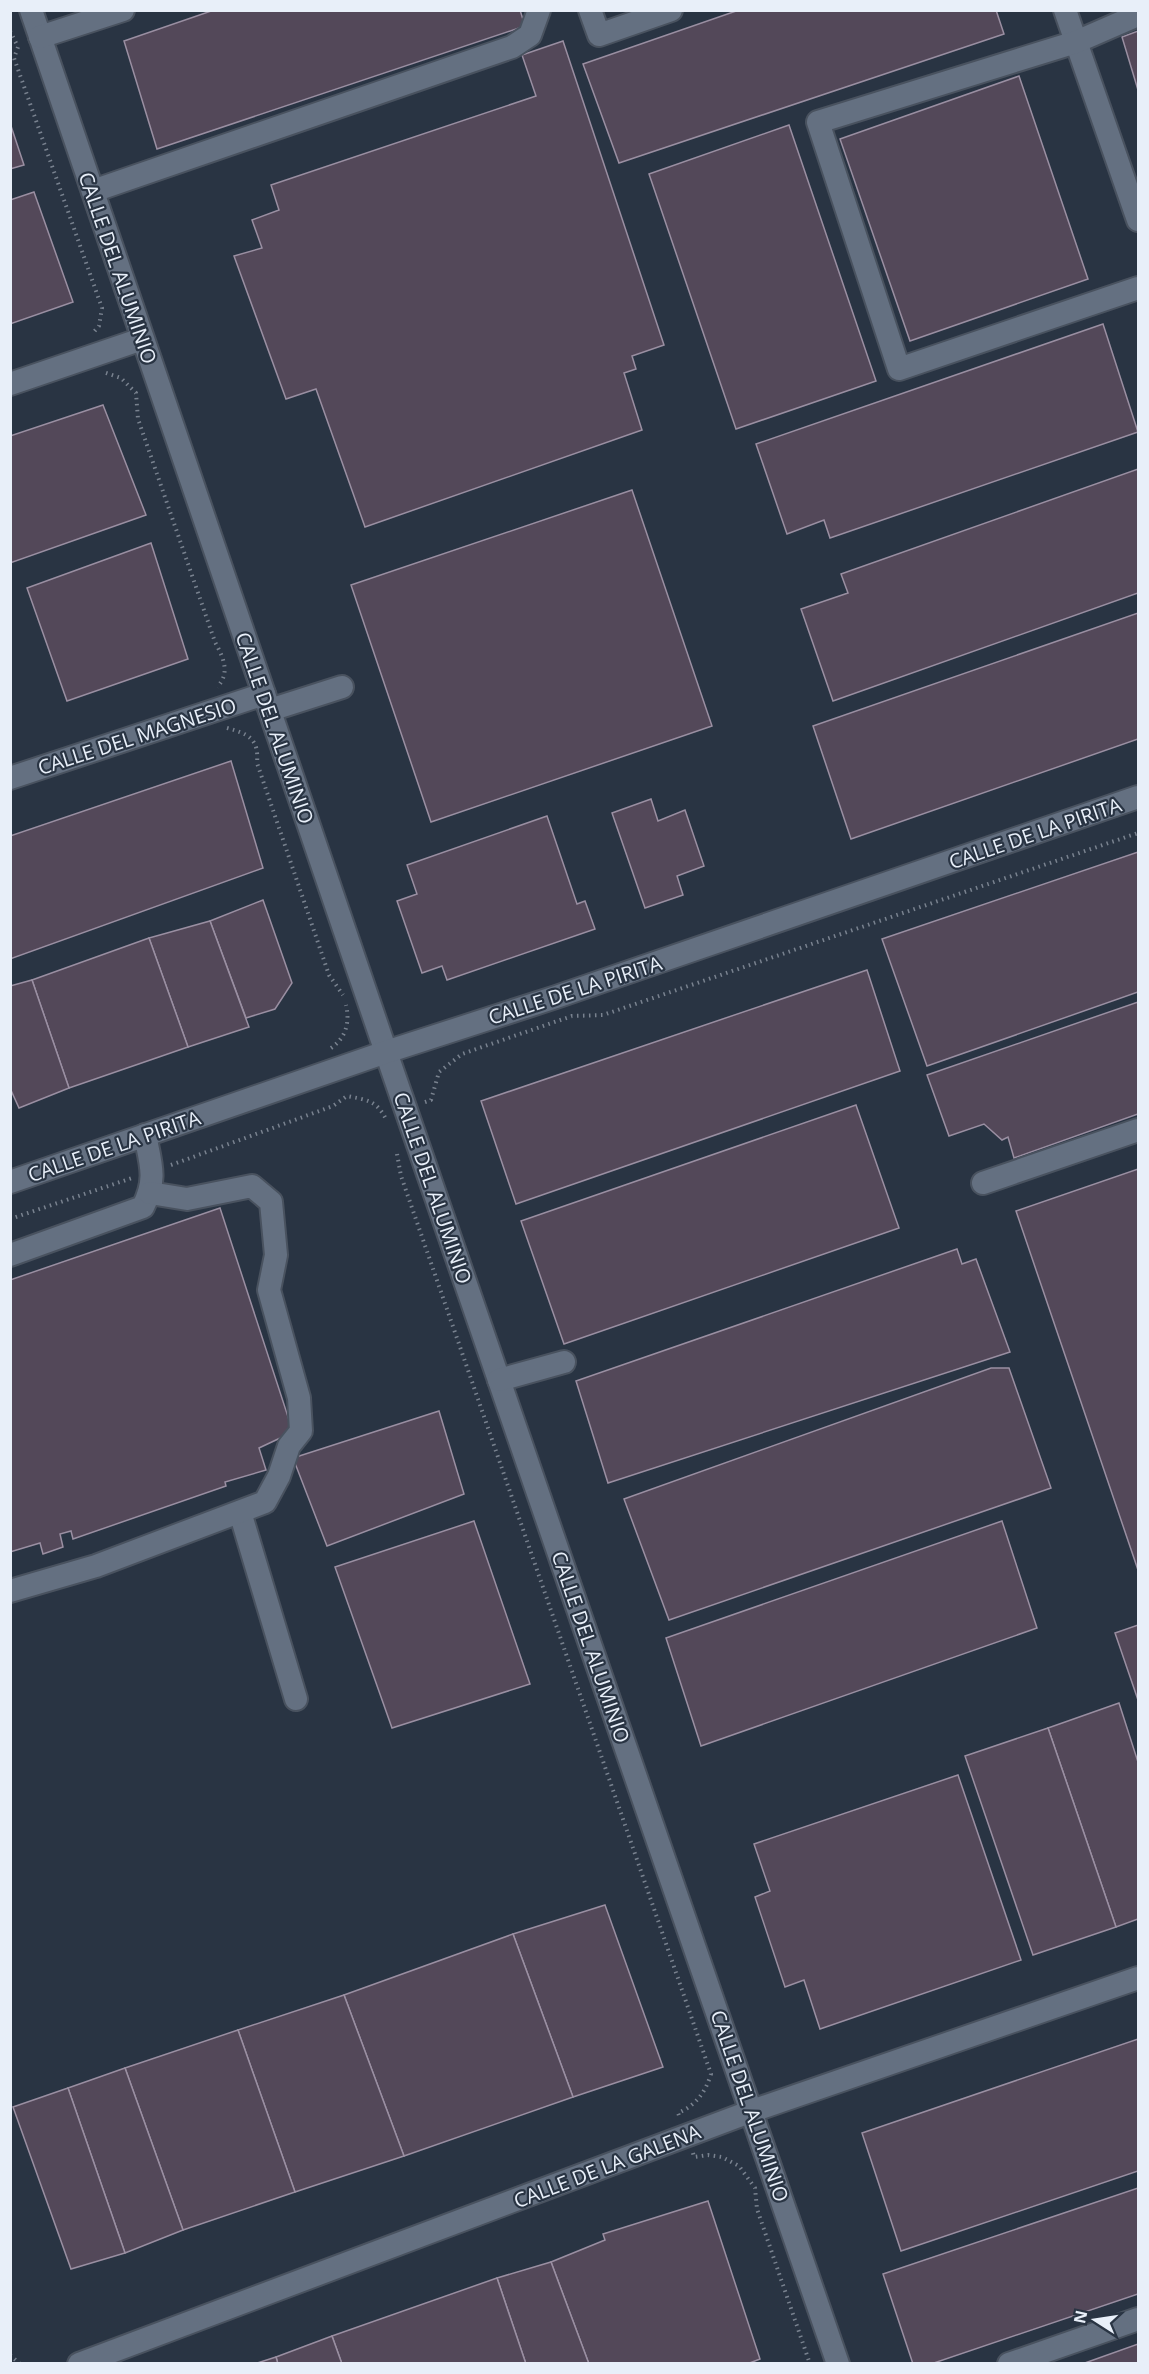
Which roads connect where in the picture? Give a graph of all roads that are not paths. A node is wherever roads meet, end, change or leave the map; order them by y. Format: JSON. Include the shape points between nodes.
{"nodes":[{"id":1,"x":31,"y":10,"type":"edge"},
{"id":2,"x":123,"y":10,"type":"edge"},
{"id":3,"x":539,"y":10,"type":"edge"},
{"id":4,"x":590,"y":10,"type":"edge"},
{"id":5,"x":671,"y":10,"type":"edge"},
{"id":6,"x":1065,"y":10,"type":"edge"},
{"id":7,"x":1138,"y":15,"type":"edge"},
{"id":8,"x":40,"y":37,"type":"junction"},
{"id":9,"x":1076,"y":42,"type":"junction"},
{"id":10,"x":93,"y":191,"type":"junction"},
{"id":11,"x":1138,"y":220,"type":"edge"},
{"id":12,"x":1138,"y":288,"type":"edge"},
{"id":13,"x":142,"y":339,"type":"junction"},
{"id":14,"x":10,"y":384,"type":"edge"},
{"id":15,"x":342,"y":687,"type":"dead end"},
{"id":16,"x":267,"y":702,"type":"junction"},
{"id":17,"x":10,"y":778,"type":"edge"},
{"id":18,"x":1138,"y":797,"type":"edge"},
{"id":19,"x":386,"y":1052,"type":"junction"},
{"id":20,"x":1138,"y":1130,"type":"edge"},
{"id":21,"x":145,"y":1136,"type":"junction"},
{"id":22,"x":10,"y":1182,"type":"edge"},
{"id":23,"x":151,"y":1182,"type":"junction"},
{"id":24,"x":983,"y":1183,"type":"dead end"},
{"id":25,"x":10,"y":1255,"type":"edge"},
{"id":26,"x":564,"y":1362,"type":"dead end"},
{"id":27,"x":499,"y":1380,"type":"junction"},
{"id":28,"x":240,"y":1512,"type":"junction"},
{"id":29,"x":10,"y":1591,"type":"edge"},
{"id":30,"x":296,"y":1699,"type":"dead end"},
{"id":31,"x":1138,"y":1978,"type":"edge"},
{"id":32,"x":752,"y":2111,"type":"junction"},
{"id":33,"x":1138,"y":2319,"type":"edge"},
{"id":34,"x":79,"y":2364,"type":"edge"},
{"id":35,"x":838,"y":2364,"type":"edge"},
{"id":36,"x":1009,"y":2364,"type":"edge"}],
"edges":[{"from":1,"to":8,"type":"street","name":"CALLE DEL ALUMINIO"},
{"from":2,"to":8,"type":"street"},
{"from":3,"to":10,"type":"street","via":[[530,34],[512,47]]},
{"from":4,"to":5,"type":"street","via":[[599,35]]},
{"from":6,"to":9,"type":"street"},
{"from":7,"to":9,"type":"street"},
{"from":8,"to":10,"type":"street","name":"CALLE DEL ALUMINIO"},
{"from":9,"to":11,"type":"street"},
{"from":9,"to":12,"type":"street","via":[[818,122],[899,369]]},
{"from":10,"to":13,"type":"street","name":"CALLE DEL ALUMINIO"},
{"from":13,"to":14,"type":"street"},
{"from":13,"to":16,"type":"street","name":"CALLE DEL ALUMINIO"},
{"from":15,"to":16,"type":"street","name":"CALLE DEL MAGNESIO"},
{"from":16,"to":17,"type":"street","name":"CALLE DEL MAGNESIO"},
{"from":16,"to":19,"type":"street","name":"CALLE DEL ALUMINIO"},
{"from":18,"to":19,"type":"street","name":"CALLE DE LA PIRITA"},
{"from":19,"to":21,"type":"street","name":"CALLE DE LA PIRITA"},
{"from":19,"to":27,"type":"street","name":"CALLE DEL ALUMINIO"},
{"from":20,"to":24,"type":"street"},
{"from":21,"to":22,"type":"street","name":"CALLE DE LA PIRITA"},
{"from":21,"to":23,"type":"street"},
{"from":23,"to":25,"type":"street","via":[[143,1207]]},
{"from":23,"to":28,"type":"street","via":[[188,1199],[252,1186],[271,1202],[276,1255],[269,1290],[299,1398],[301,1431],[289,1446],[265,1502]]},
{"from":26,"to":27,"type":"street"},
{"from":27,"to":32,"type":"street","name":"CALLE DEL ALUMINIO"},
{"from":28,"to":29,"type":"street","via":[[96,1566]]},
{"from":28,"to":30,"type":"street"},
{"from":31,"to":32,"type":"street","name":"CALLE DE LA GALENA"},
{"from":32,"to":34,"type":"street","name":"CALLE DE LA GALENA"},
{"from":32,"to":35,"type":"street","name":"CALLE DEL ALUMINIO"},
{"from":33,"to":36,"type":"street"}]}
